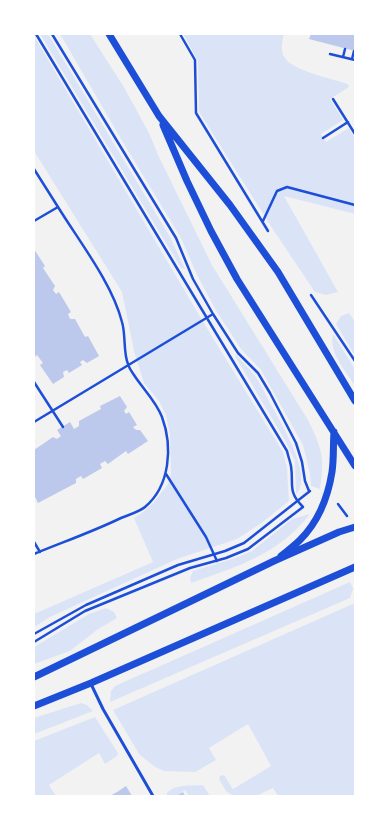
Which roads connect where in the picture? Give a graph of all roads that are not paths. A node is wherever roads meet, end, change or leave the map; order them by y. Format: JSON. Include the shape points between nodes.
{"nodes":[{"id":1,"x":109,"y":34,"type":"edge"},
{"id":2,"x":159,"y":116,"type":"junction"},
{"id":3,"x":355,"y":401,"type":"edge"},
{"id":4,"x":334,"y":432,"type":"junction"},
{"id":5,"x":355,"y":466,"type":"edge"},
{"id":6,"x":354,"y":528,"type":"edge"},
{"id":7,"x":274,"y":561,"type":"junction"},
{"id":8,"x":355,"y":567,"type":"edge"},
{"id":9,"x":34,"y":677,"type":"edge"},
{"id":10,"x":91,"y":683,"type":"junction"},
{"id":11,"x":34,"y":706,"type":"edge"},
{"id":12,"x":153,"y":796,"type":"edge"}],
"edges":[{"from":1,"to":2,"type":"street"},
{"from":2,"to":3,"type":"street","via":[[230,205],[278,272]]},
{"from":2,"to":4,"type":"street","via":[[190,188],[237,279]]},
{"from":4,"to":5,"type":"street"},
{"from":4,"to":7,"type":"street","via":[[332,470],[326,498],[300,540]]},
{"from":6,"to":7,"type":"street","via":[[339,532]]},
{"from":7,"to":9,"type":"street"},
{"from":8,"to":10,"type":"street"},
{"from":10,"to":11,"type":"street"},
{"from":10,"to":12,"type":"lane"}]}
